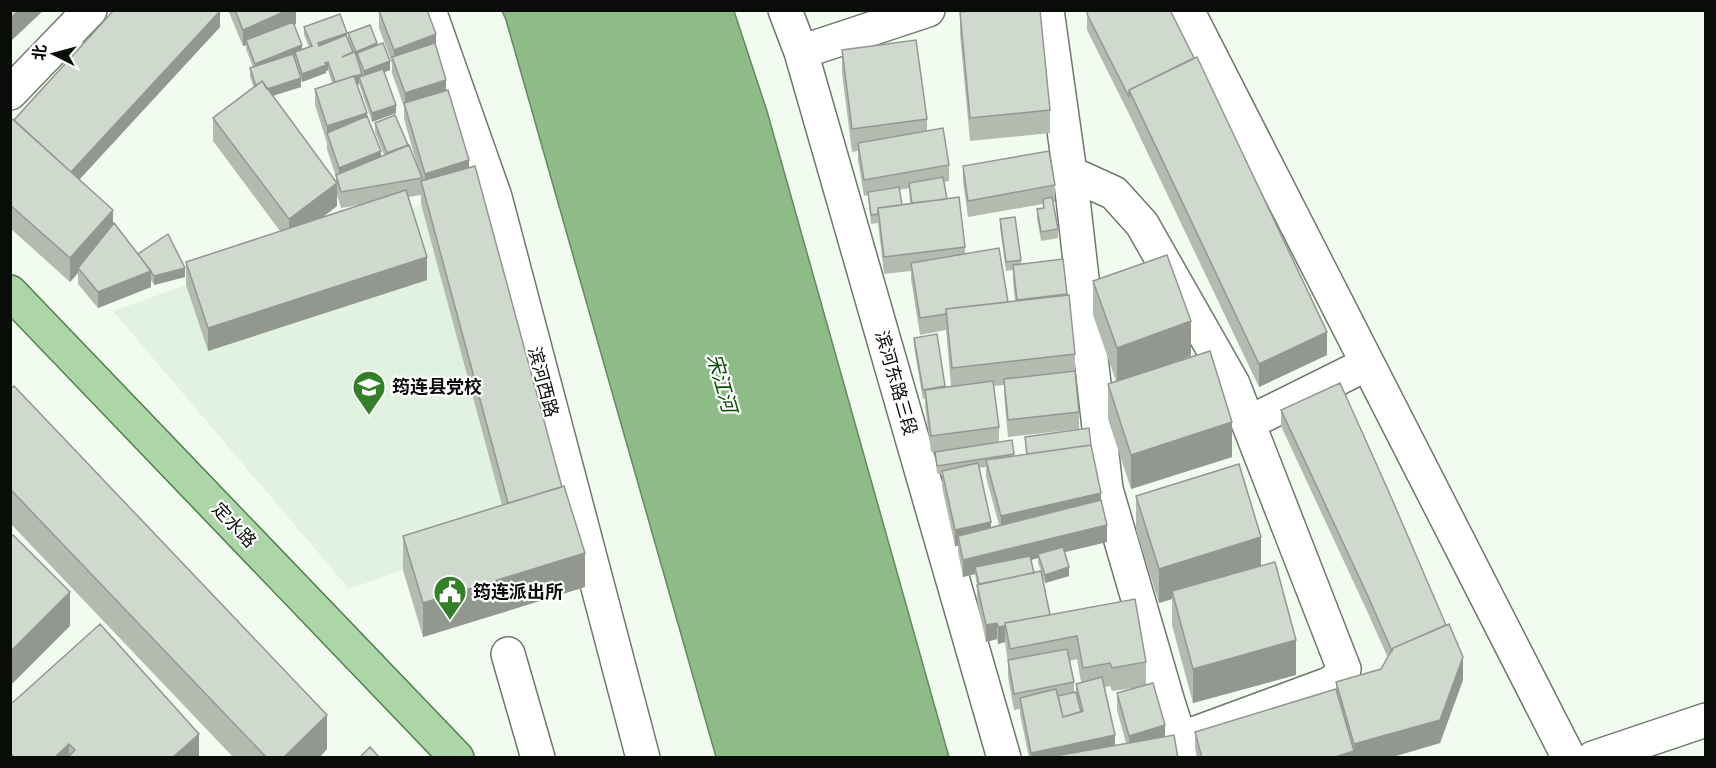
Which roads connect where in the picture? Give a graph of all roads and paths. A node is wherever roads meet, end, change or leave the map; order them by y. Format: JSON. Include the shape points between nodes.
{"nodes":[{"id":1,"x":90,"y":10,"type":"edge"},
{"id":2,"x":429,"y":10,"type":"edge"},
{"id":3,"x":785,"y":10,"type":"edge"},
{"id":4,"x":928,"y":10,"type":"edge"},
{"id":5,"x":1047,"y":10,"type":"edge"},
{"id":6,"x":1187,"y":10,"type":"edge"},
{"id":7,"x":801,"y":52,"type":"junction"},
{"id":8,"x":10,"y":93,"type":"edge"},
{"id":9,"x":1070,"y":172,"type":"junction"},
{"id":10,"x":10,"y":292,"type":"edge"},
{"id":11,"x":1367,"y":364,"type":"junction"},
{"id":12,"x":1248,"y":423,"type":"junction"},
{"id":13,"x":508,"y":654,"type":"dead end"},
{"id":14,"x":1706,"y":720,"type":"edge"},
{"id":15,"x":1181,"y":748,"type":"edge"},
{"id":16,"x":458,"y":758,"type":"edge"},
{"id":17,"x":538,"y":758,"type":"edge"},
{"id":18,"x":643,"y":758,"type":"edge"},
{"id":19,"x":1004,"y":758,"type":"edge"},
{"id":20,"x":1569,"y":758,"type":"edge"},
{"id":21,"x":1593,"y":758,"type":"edge"}],
"edges":[{"from":1,"to":8,"type":"street"},
{"from":2,"to":18,"type":"street","name":"滨河西路","via":[[495,197]]},
{"from":3,"to":7,"type":"street","name":"滨河东路三段"},
{"from":4,"to":7,"type":"street"},
{"from":5,"to":9,"type":"street"},
{"from":6,"to":11,"type":"street"},
{"from":7,"to":19,"type":"street","name":"滨河东路三段"},
{"from":9,"to":12,"type":"street","via":[[1114,194],[1142,224],[1233,384]]},
{"from":9,"to":15,"type":"street","via":[[1106,489]]},
{"from":10,"to":16,"type":"main road","name":"定水路"},
{"from":11,"to":12,"type":"street"},
{"from":11,"to":20,"type":"street"},
{"from":12,"to":15,"type":"street","via":[[1344,669],[1339,677],[1321,687]]},
{"from":13,"to":17,"type":"street"},
{"from":14,"to":21,"type":"street"}]}
